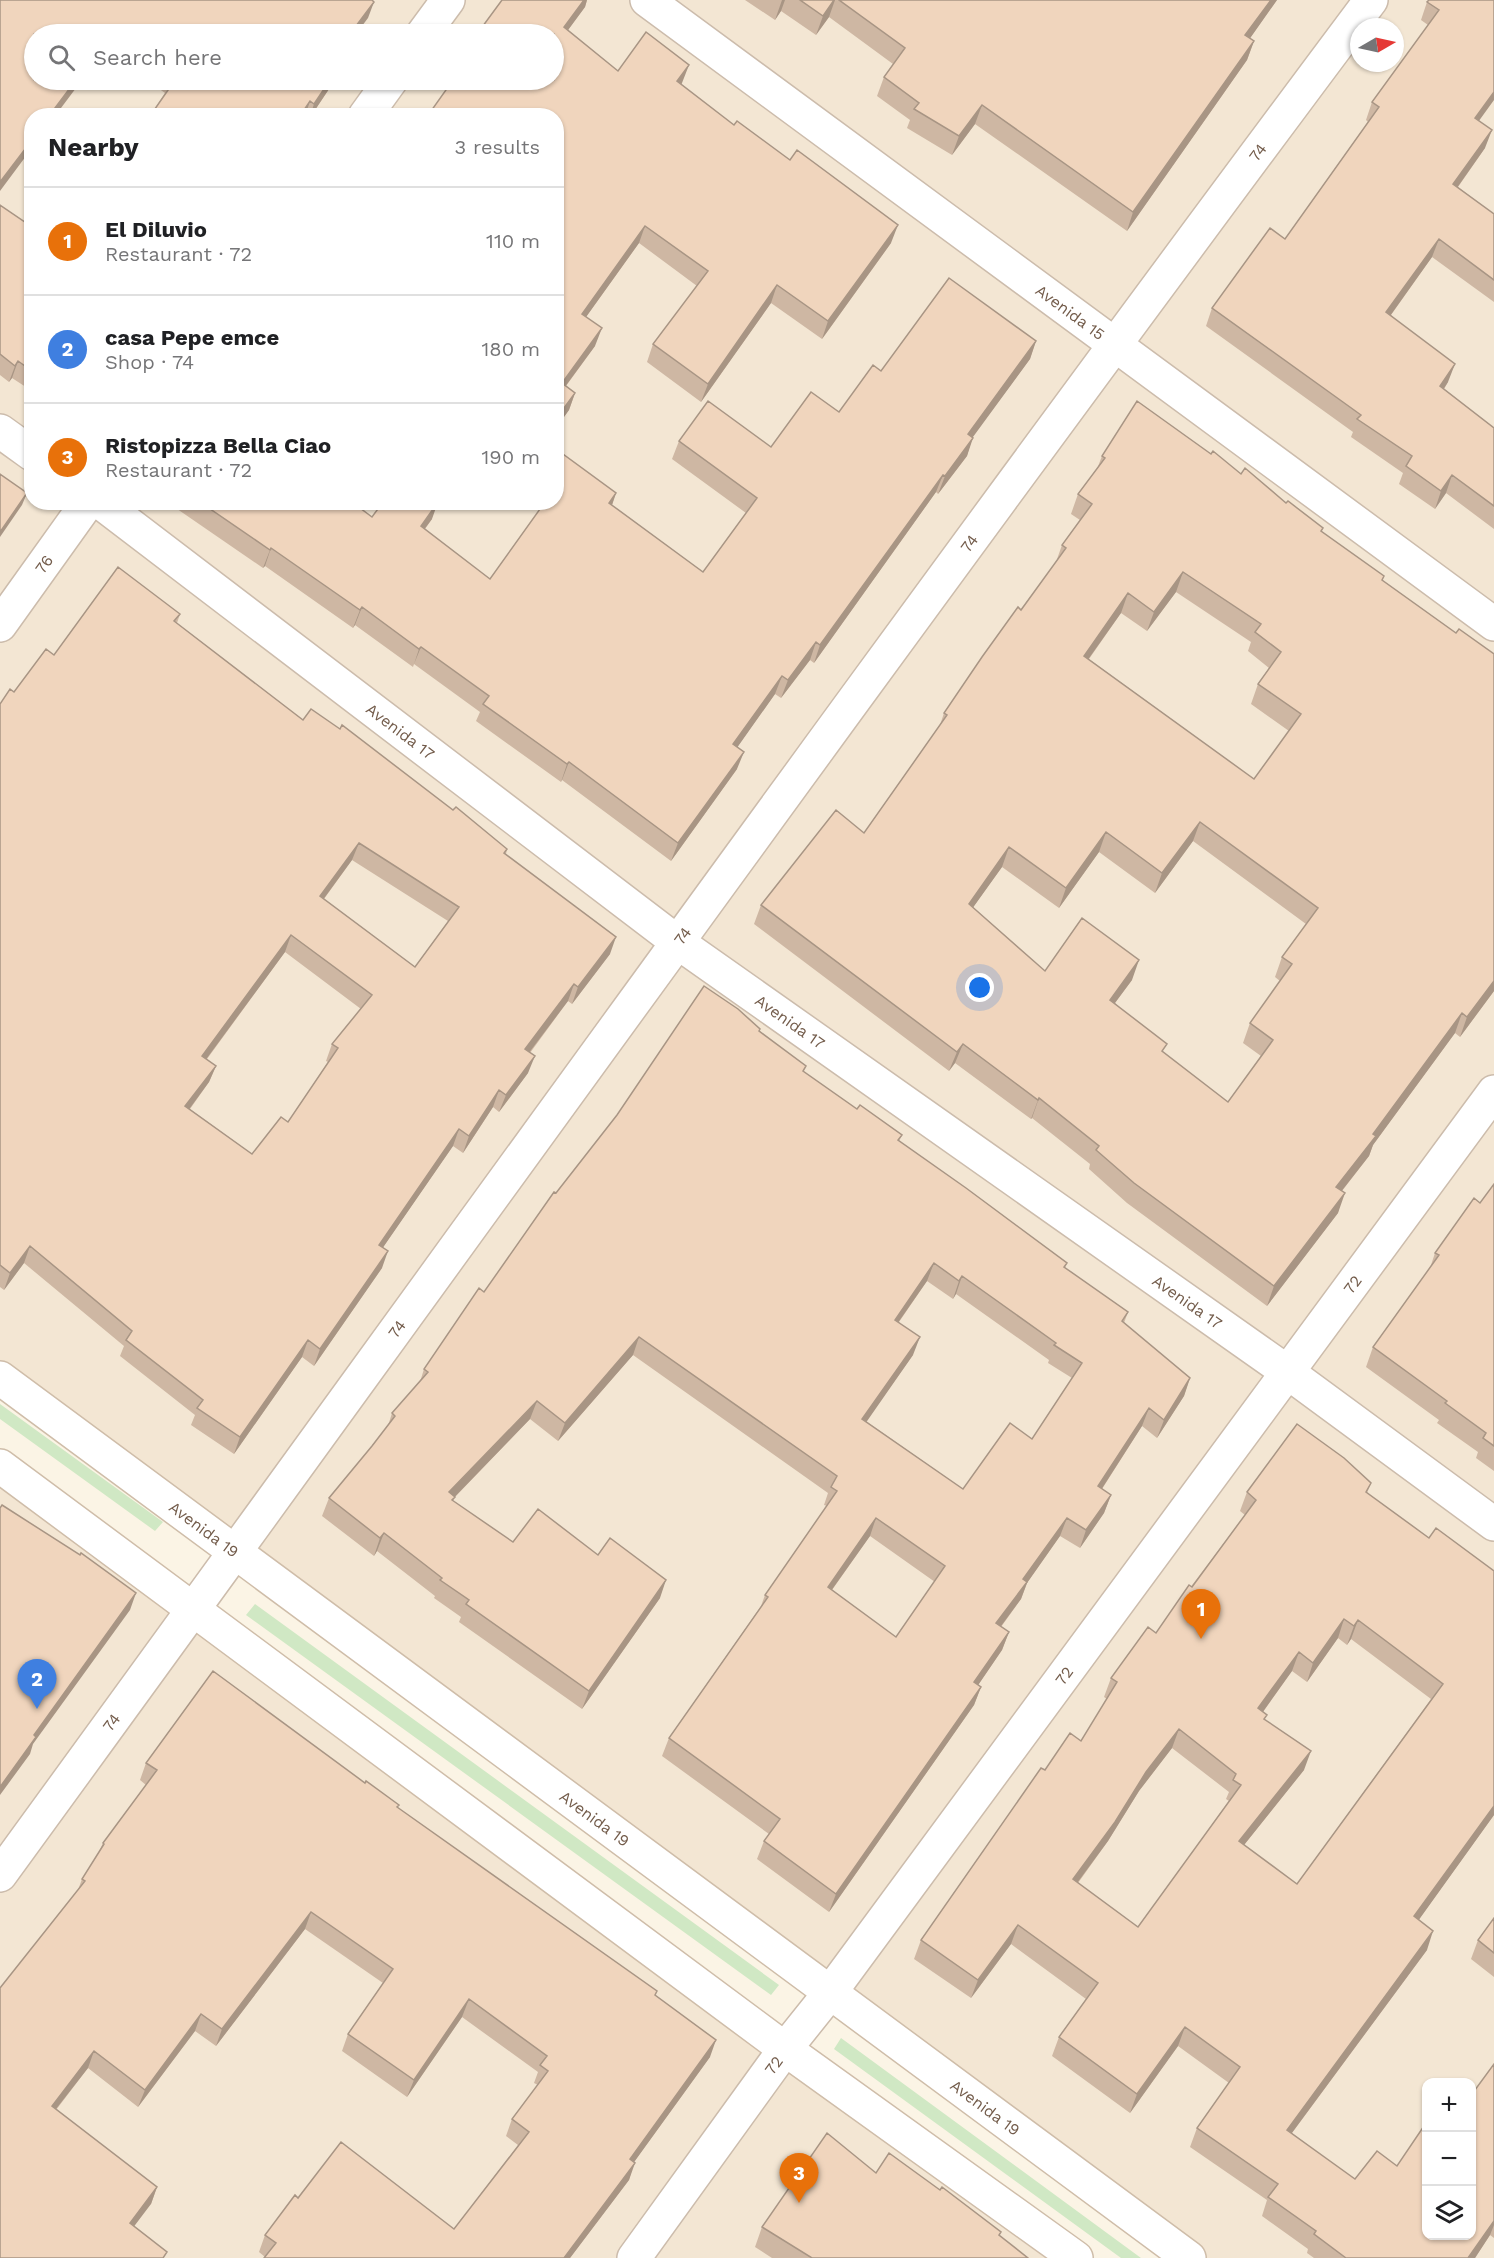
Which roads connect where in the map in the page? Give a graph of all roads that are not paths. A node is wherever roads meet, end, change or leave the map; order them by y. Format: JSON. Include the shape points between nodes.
{"nodes":[{"id":1,"x":448,"y":0,"type":"edge"},
{"id":2,"x":646,"y":0,"type":"edge"},
{"id":3,"x":1371,"y":0,"type":"edge"},
{"id":4,"x":430,"y":24,"type":"edge"},
{"id":5,"x":384,"y":90,"type":"edge"},
{"id":6,"x":371,"y":108,"type":"edge"},
{"id":7,"x":1114,"y":344,"type":"junction"},
{"id":8,"x":0,"y":431,"type":"edge"},
{"id":9,"x":24,"y":448,"type":"edge"},
{"id":10,"x":82,"y":510,"type":"edge"},
{"id":11,"x":110,"y":510,"type":"edge"},
{"id":12,"x":1494,"y":624,"type":"edge"},
{"id":13,"x":0,"y":625,"type":"edge"},
{"id":14,"x":676,"y":941,"type":"junction"},
{"id":15,"x":1494,"y":1092,"type":"edge"},
{"id":16,"x":1286,"y":1371,"type":"junction"},
{"id":17,"x":0,"y":1378,"type":"edge"},
{"id":18,"x":0,"y":1466,"type":"edge"},
{"id":19,"x":1494,"y":1524,"type":"edge"},
{"id":20,"x":236,"y":1553,"type":"junction"},
{"id":21,"x":194,"y":1609,"type":"junction"},
{"id":22,"x":0,"y":1875,"type":"edge"},
{"id":23,"x":829,"y":1994,"type":"junction"},
{"id":24,"x":785,"y":2049,"type":"junction"},
{"id":25,"x":634,"y":2258,"type":"edge"},
{"id":26,"x":1076,"y":2258,"type":"edge"},
{"id":27,"x":1190,"y":2258,"type":"edge"}],
"edges":[{"from":1,"to":4,"type":"street"},
{"from":2,"to":7,"type":"street","name":"Avenida 15"},
{"from":3,"to":7,"type":"street","name":"74"},
{"from":5,"to":6,"type":"street"},
{"from":7,"to":12,"type":"street","name":"Avenida 15"},
{"from":7,"to":14,"type":"street","name":"74"},
{"from":8,"to":9,"type":"street"},
{"from":10,"to":13,"type":"street","name":"76"},
{"from":11,"to":14,"type":"street","name":"Avenida 17"},
{"from":14,"to":16,"type":"street","name":"Avenida 17"},
{"from":14,"to":20,"type":"street","name":"74"},
{"from":15,"to":16,"type":"street","name":"72"},
{"from":16,"to":19,"type":"street","name":"Avenida 17"},
{"from":16,"to":23,"type":"street","name":"72"},
{"from":17,"to":20,"type":"street","name":"Avenida 19"},
{"from":18,"to":21,"type":"street"},
{"from":20,"to":21,"type":"street","name":"74"},
{"from":20,"to":23,"type":"street","name":"Avenida 19"},
{"from":21,"to":22,"type":"street","name":"74"},
{"from":21,"to":24,"type":"street"},
{"from":23,"to":24,"type":"street","name":"72"},
{"from":23,"to":27,"type":"street","name":"Avenida 19"},
{"from":24,"to":25,"type":"street","name":"72"},
{"from":24,"to":26,"type":"street"}]}
